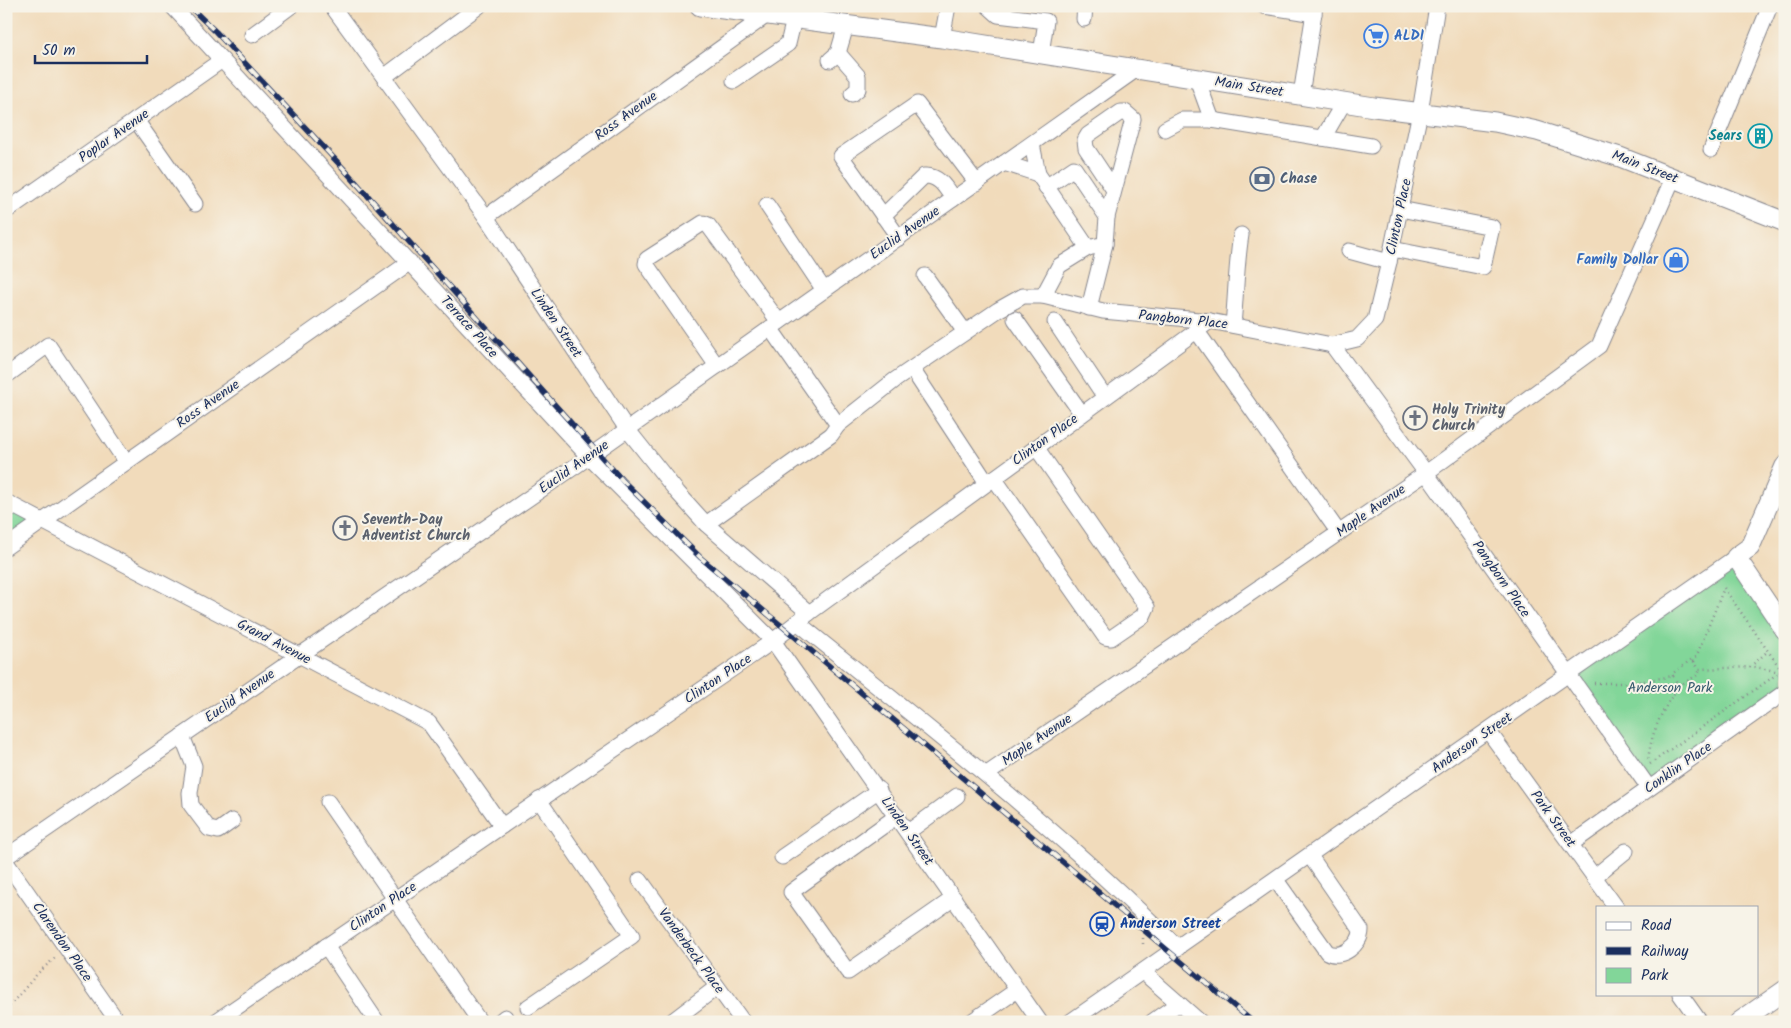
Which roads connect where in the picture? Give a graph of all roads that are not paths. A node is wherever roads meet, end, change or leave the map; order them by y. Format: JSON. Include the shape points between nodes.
{"nodes":[{"id":1,"x":172,"y":6,"type":"edge"},
{"id":2,"x":290,"y":6,"type":"edge"},
{"id":3,"x":332,"y":6,"type":"edge"},
{"id":4,"x":479,"y":6,"type":"edge"},
{"id":5,"x":700,"y":6,"type":"edge"},
{"id":6,"x":948,"y":6,"type":"edge"},
{"id":7,"x":988,"y":6,"type":"edge"},
{"id":8,"x":1264,"y":6,"type":"edge"},
{"id":9,"x":1437,"y":6,"type":"edge"},
{"id":10,"x":1770,"y":6,"type":"edge"},
{"id":11,"x":1314,"y":10,"type":"edge"},
{"id":12,"x":815,"y":14,"type":"edge"},
{"id":13,"x":767,"y":15,"type":"junction"},
{"id":14,"x":794,"y":19,"type":"junction"},
{"id":15,"x":846,"y":26,"type":"junction"},
{"id":16,"x":252,"y":35,"type":"dead end"},
{"id":17,"x":942,"y":38,"type":"junction"},
{"id":18,"x":1041,"y":54,"type":"junction"},
{"id":19,"x":222,"y":60,"type":"junction"},
{"id":20,"x":1137,"y":70,"type":"junction"},
{"id":21,"x":384,"y":77,"type":"junction"},
{"id":22,"x":1197,"y":79,"type":"junction"},
{"id":23,"x":734,"y":81,"type":"dead end"},
{"id":24,"x":852,"y":94,"type":"dead end"},
{"id":25,"x":1302,"y":95,"type":"junction"},
{"id":26,"x":1344,"y":102,"type":"junction"},
{"id":27,"x":1420,"y":112,"type":"junction"},
{"id":28,"x":136,"y":120,"type":"junction"},
{"id":29,"x":1212,"y":120,"type":"junction"},
{"id":30,"x":1165,"y":129,"type":"dead end"},
{"id":31,"x":1323,"y":138,"type":"junction"},
{"id":32,"x":1032,"y":144,"type":"junction"},
{"id":33,"x":1371,"y":146,"type":"dead end"},
{"id":34,"x":1711,"y":150,"type":"dead end"},
{"id":35,"x":1004,"y":163,"type":"junction"},
{"id":36,"x":1673,"y":178,"type":"junction"},
{"id":37,"x":1042,"y":180,"type":"junction"},
{"id":38,"x":977,"y":183,"type":"junction"},
{"id":39,"x":1114,"y":190,"type":"junction"},
{"id":40,"x":954,"y":199,"type":"junction"},
{"id":41,"x":195,"y":204,"type":"dead end"},
{"id":42,"x":767,"y":205,"type":"dead end"},
{"id":43,"x":1400,"y":209,"type":"junction"},
{"id":44,"x":6,"y":212,"type":"edge"},
{"id":45,"x":883,"y":216,"type":"junction"},
{"id":46,"x":486,"y":217,"type":"junction"},
{"id":47,"x":1107,"y":217,"type":"junction"},
{"id":48,"x":1785,"y":222,"type":"edge"},
{"id":49,"x":1241,"y":235,"type":"dead end"},
{"id":50,"x":899,"y":238,"type":"junction"},
{"id":51,"x":1105,"y":244,"type":"junction"},
{"id":52,"x":1088,"y":248,"type":"junction"},
{"id":53,"x":1349,"y":252,"type":"dead end"},
{"id":54,"x":1391,"y":255,"type":"junction"},
{"id":55,"x":410,"y":262,"type":"junction"},
{"id":56,"x":925,"y":276,"type":"dead end"},
{"id":57,"x":824,"y":290,"type":"junction"},
{"id":58,"x":1043,"y":296,"type":"junction"},
{"id":59,"x":1089,"y":308,"type":"junction"},
{"id":60,"x":1015,"y":319,"type":"dead end"},
{"id":61,"x":1210,"y":320,"type":"junction"},
{"id":62,"x":1375,"y":320,"type":"joint"},
{"id":63,"x":1056,"y":322,"type":"dead end"},
{"id":64,"x":775,"y":325,"type":"junction"},
{"id":65,"x":1233,"y":325,"type":"junction"},
{"id":66,"x":1196,"y":330,"type":"junction"},
{"id":67,"x":965,"y":332,"type":"junction"},
{"id":68,"x":1332,"y":345,"type":"junction"},
{"id":69,"x":717,"y":366,"type":"junction"},
{"id":70,"x":912,"y":369,"type":"junction"},
{"id":71,"x":6,"y":376,"type":"edge"},
{"id":72,"x":1106,"y":397,"type":"junction"},
{"id":73,"x":1082,"y":414,"type":"junction"},
{"id":74,"x":838,"y":425,"type":"junction"},
{"id":75,"x":627,"y":429,"type":"junction"},
{"id":76,"x":1036,"y":447,"type":"junction"},
{"id":77,"x":589,"y":457,"type":"junction"},
{"id":78,"x":126,"y":462,"type":"junction"},
{"id":79,"x":1785,"y":466,"type":"edge"},
{"id":80,"x":1426,"y":473,"type":"junction"},
{"id":81,"x":990,"y":481,"type":"junction"},
{"id":82,"x":6,"y":502,"type":"edge"},
{"id":83,"x":42,"y":521,"type":"junction"},
{"id":84,"x":706,"y":524,"type":"junction"},
{"id":85,"x":1339,"y":533,"type":"junction"},
{"id":86,"x":6,"y":547,"type":"edge"},
{"id":87,"x":1736,"y":557,"type":"junction"},
{"id":88,"x":809,"y":613,"type":"junction"},
{"id":89,"x":797,"y":622,"type":"junction"},
{"id":90,"x":1785,"y":630,"type":"edge"},
{"id":91,"x":773,"y":641,"type":"junction"},
{"id":92,"x":300,"y":655,"type":"junction"},
{"id":93,"x":1569,"y":675,"type":"junction"},
{"id":94,"x":1785,"y":692,"type":"edge"},
{"id":95,"x":1489,"y":732,"type":"junction"},
{"id":96,"x":182,"y":736,"type":"junction"},
{"id":97,"x":988,"y":774,"type":"junction"},
{"id":98,"x":1649,"y":788,"type":"junction"},
{"id":99,"x":879,"y":790,"type":"junction"},
{"id":100,"x":957,"y":796,"type":"dead end"},
{"id":101,"x":539,"y":800,"type":"junction"},
{"id":102,"x":328,"y":802,"type":"dead end"},
{"id":103,"x":897,"y":816,"type":"junction"},
{"id":104,"x":232,"y":821,"type":"dead end"},
{"id":105,"x":502,"y":826,"type":"junction"},
{"id":106,"x":908,"y":832,"type":"junction"},
{"id":107,"x":1571,"y":844,"type":"junction"},
{"id":108,"x":1626,"y":851,"type":"dead end"},
{"id":109,"x":1310,"y":856,"type":"junction"},
{"id":110,"x":782,"y":857,"type":"dead end"},
{"id":111,"x":6,"y":858,"type":"edge"},
{"id":112,"x":6,"y":862,"type":"edge"},
{"id":113,"x":1594,"y":876,"type":"junction"},
{"id":114,"x":640,"y":880,"type":"dead end"},
{"id":115,"x":1276,"y":880,"type":"junction"},
{"id":116,"x":954,"y":898,"type":"junction"},
{"id":117,"x":395,"y":899,"type":"junction"},
{"id":118,"x":1615,"y":906,"type":"edge"},
{"id":119,"x":326,"y":946,"type":"junction"},
{"id":120,"x":1178,"y":948,"type":"junction"},
{"id":121,"x":1144,"y":972,"type":"junction"},
{"id":122,"x":718,"y":987,"type":"junction"},
{"id":123,"x":1018,"y":990,"type":"junction"},
{"id":124,"x":1785,"y":990,"type":"edge"},
{"id":125,"x":1686,"y":996,"type":"edge"},
{"id":126,"x":1179,"y":1003,"type":"junction"},
{"id":127,"x":528,"y":1007,"type":"dead end"},
{"id":128,"x":118,"y":1022,"type":"edge"},
{"id":129,"x":215,"y":1022,"type":"edge"},
{"id":130,"x":377,"y":1022,"type":"edge"},
{"id":131,"x":480,"y":1022,"type":"edge"},
{"id":132,"x":671,"y":1022,"type":"edge"},
{"id":133,"x":742,"y":1022,"type":"edge"},
{"id":134,"x":971,"y":1022,"type":"edge"},
{"id":135,"x":1040,"y":1022,"type":"edge"},
{"id":136,"x":1070,"y":1022,"type":"edge"},
{"id":137,"x":1152,"y":1022,"type":"edge"},
{"id":138,"x":1200,"y":1022,"type":"edge"},
{"id":139,"x":1700,"y":1022,"type":"edge"},
{"id":140,"x":1739,"y":1022,"type":"edge"}],
"edges":[{"from":1,"to":19,"type":"street","name":"Terrace Place"},
{"from":2,"to":16,"type":"street"},
{"from":3,"to":21,"type":"street","name":"Linden Street"},
{"from":4,"to":21,"type":"street"},
{"from":5,"to":13,"type":"main road","name":"Main Street"},
{"from":6,"to":17,"type":"street"},
{"from":7,"to":18,"type":"street","via":[[998,15],[1046,21]]},
{"from":8,"to":11,"type":"street"},
{"from":9,"to":27,"type":"street","name":"Clinton Place"},
{"from":10,"to":34,"type":"street"},
{"from":11,"to":25,"type":"street"},
{"from":12,"to":14,"type":"main road","name":"Main Street"},
{"from":12,"to":15,"type":"main road","name":"Main Street"},
{"from":13,"to":14,"type":"main road","name":"Main Street"},
{"from":13,"to":46,"type":"street","name":"Ross Avenue"},
{"from":14,"to":23,"type":"street","via":[[788,44]]},
{"from":15,"to":17,"type":"main road","name":"Main Street"},
{"from":15,"to":24,"type":"street","via":[[834,56],[858,76],[858,89]]},
{"from":17,"to":18,"type":"main road","name":"Main Street"},
{"from":18,"to":20,"type":"main road","name":"Main Street"},
{"from":19,"to":28,"type":"street","name":"Poplar Avenue"},
{"from":19,"to":55,"type":"street","name":"Terrace Place"},
{"from":20,"to":22,"type":"main road","name":"Main Street"},
{"from":20,"to":32,"type":"street","name":"Euclid Avenue"},
{"from":21,"to":46,"type":"street","name":"Linden Street"},
{"from":22,"to":25,"type":"main road","name":"Main Street"},
{"from":22,"to":29,"type":"street"},
{"from":25,"to":26,"type":"main road","name":"Main Street"},
{"from":26,"to":27,"type":"main road","name":"Main Street"},
{"from":26,"to":31,"type":"street"},
{"from":27,"to":36,"type":"main road","name":"Main Street","via":[[1537,131],[1620,157]]},
{"from":27,"to":43,"type":"street","name":"Clinton Place"},
{"from":28,"to":41,"type":"street"},
{"from":28,"to":44,"type":"street","name":"Poplar Avenue"},
{"from":29,"to":30,"type":"street","via":[[1182,120]]},
{"from":29,"to":31,"type":"street"},
{"from":31,"to":33,"type":"street"},
{"from":32,"to":35,"type":"street","name":"Euclid Avenue"},
{"from":32,"to":37,"type":"street"},
{"from":35,"to":37,"type":"street"},
{"from":35,"to":38,"type":"street","name":"Euclid Avenue"},
{"from":36,"to":48,"type":"main road","name":"Main Street"},
{"from":36,"to":80,"type":"street","name":"Maple Avenue","via":[[1599,346]]},
{"from":37,"to":47,"type":"street","via":[[1074,168]]},
{"from":37,"to":52,"type":"street"},
{"from":38,"to":40,"type":"street","name":"Euclid Avenue"},
{"from":38,"to":45,"type":"street","via":[[917,104],[841,156]]},
{"from":39,"to":39,"type":"street","via":[[1132,120],[1125,112],[1085,140],[1086,148]]},
{"from":39,"to":47,"type":"street"},
{"from":40,"to":45,"type":"street","via":[[940,181],[924,176]]},
{"from":40,"to":50,"type":"street","name":"Euclid Avenue"},
{"from":42,"to":57,"type":"street"},
{"from":43,"to":54,"type":"street","name":"Clinton Place"},
{"from":43,"to":54,"type":"street","via":[[1492,228],[1483,267]]},
{"from":45,"to":50,"type":"street"},
{"from":46,"to":75,"type":"street","name":"Linden Street"},
{"from":47,"to":51,"type":"street"},
{"from":49,"to":65,"type":"street"},
{"from":50,"to":57,"type":"street","name":"Euclid Avenue"},
{"from":51,"to":52,"type":"street"},
{"from":51,"to":59,"type":"street"},
{"from":52,"to":58,"type":"street","via":[[1059,266]]},
{"from":53,"to":54,"type":"street"},
{"from":54,"to":62,"type":"street","name":"Clinton Place"},
{"from":55,"to":77,"type":"street","name":"Terrace Place"},
{"from":55,"to":78,"type":"street","name":"Ross Avenue"},
{"from":56,"to":67,"type":"street"},
{"from":57,"to":64,"type":"street","name":"Euclid Avenue"},
{"from":58,"to":59,"type":"street","name":"Pangborn Place"},
{"from":58,"to":67,"type":"street","via":[[1024,296]]},
{"from":59,"to":61,"type":"street","name":"Pangborn Place","via":[[1103,312]]},
{"from":60,"to":73,"type":"street"},
{"from":61,"to":65,"type":"street","name":"Pangborn Place"},
{"from":61,"to":66,"type":"street","name":"Clinton Place"},
{"from":62,"to":68,"type":"street","name":"Pangborn Place","via":[[1357,339]]},
{"from":63,"to":72,"type":"street"},
{"from":64,"to":69,"type":"street","name":"Euclid Avenue"},
{"from":64,"to":69,"type":"street","via":[[708,225],[703,223],[647,259],[646,264],[658,285]]},
{"from":64,"to":74,"type":"street"},
{"from":65,"to":68,"type":"street","name":"Pangborn Place"},
{"from":66,"to":72,"type":"street","name":"Clinton Place"},
{"from":66,"to":85,"type":"street"},
{"from":67,"to":70,"type":"street"},
{"from":68,"to":80,"type":"street","name":"Pangborn Place"},
{"from":69,"to":75,"type":"street","name":"Euclid Avenue"},
{"from":70,"to":74,"type":"street"},
{"from":70,"to":81,"type":"street"},
{"from":71,"to":78,"type":"street","via":[[48,345]]},
{"from":72,"to":73,"type":"street","name":"Clinton Place"},
{"from":73,"to":76,"type":"street","name":"Clinton Place"},
{"from":74,"to":84,"type":"street","via":[[831,435]]},
{"from":75,"to":77,"type":"street","name":"Euclid Avenue"},
{"from":75,"to":84,"type":"street","name":"Linden Street"},
{"from":76,"to":81,"type":"street","name":"Clinton Place"},
{"from":76,"to":81,"type":"street","via":[[1146,607],[1143,616],[1111,638],[1105,637]]},
{"from":77,"to":91,"type":"street","name":"Terrace Place"},
{"from":77,"to":92,"type":"street","name":"Euclid Avenue"},
{"from":78,"to":83,"type":"street","name":"Ross Avenue"},
{"from":79,"to":87,"type":"main road","name":"Anderson Street","via":[[1750,548]]},
{"from":80,"to":85,"type":"street","name":"Maple Avenue"},
{"from":80,"to":93,"type":"street","name":"Pangborn Place"},
{"from":81,"to":88,"type":"street","name":"Clinton Place"},
{"from":82,"to":83,"type":"street","name":"Grand Avenue"},
{"from":83,"to":86,"type":"street","name":"Ross Avenue"},
{"from":83,"to":92,"type":"street","name":"Grand Avenue"},
{"from":84,"to":88,"type":"street","name":"Linden Street"},
{"from":85,"to":97,"type":"street","name":"Maple Avenue"},
{"from":87,"to":90,"type":"main road"},
{"from":87,"to":93,"type":"street","name":"Anderson Street"},
{"from":88,"to":89,"type":"street","name":"Clinton Place"},
{"from":89,"to":91,"type":"street","name":"Clinton Place"},
{"from":89,"to":97,"type":"street"},
{"from":91,"to":99,"type":"street","name":"Linden Street"},
{"from":91,"to":101,"type":"street","name":"Clinton Place"},
{"from":92,"to":96,"type":"street","name":"Euclid Avenue"},
{"from":92,"to":105,"type":"street","name":"Grand Avenue","via":[[429,723]]},
{"from":93,"to":95,"type":"street","name":"Anderson Street"},
{"from":93,"to":98,"type":"street","name":"Pangborn Place"},
{"from":94,"to":98,"type":"street","name":"Conklin Place"},
{"from":95,"to":107,"type":"street","name":"Park Street"},
{"from":95,"to":109,"type":"street","name":"Anderson Street"},
{"from":96,"to":104,"type":"street","via":[[194,766],[191,805],[209,829],[218,830]]},
{"from":96,"to":111,"type":"street","name":"Euclid Avenue"},
{"from":97,"to":120,"type":"street","via":[[1125,895]]},
{"from":98,"to":107,"type":"street","name":"Conklin Place"},
{"from":99,"to":103,"type":"street","name":"Linden Street"},
{"from":99,"to":110,"type":"street"},
{"from":100,"to":106,"type":"street"},
{"from":101,"to":105,"type":"street","name":"Clinton Place"},
{"from":101,"to":127,"type":"street","via":[[632,936]]},
{"from":102,"to":117,"type":"street"},
{"from":103,"to":106,"type":"street","name":"Linden Street"},
{"from":103,"to":116,"type":"street","via":[[791,892],[848,972]]},
{"from":105,"to":117,"type":"street","name":"Clinton Place"},
{"from":106,"to":116,"type":"street","name":"Linden Street"},
{"from":107,"to":113,"type":"street","name":"Park Street"},
{"from":108,"to":113,"type":"street"},
{"from":109,"to":115,"type":"street","name":"Anderson Street"},
{"from":109,"to":115,"type":"street","via":[[1361,930],[1359,942],[1351,948],[1334,954],[1327,952]]},
{"from":112,"to":128,"type":"street","name":"Clarendon Place"},
{"from":113,"to":118,"type":"street","name":"Park Street"},
{"from":114,"to":122,"type":"street","name":"Vanderbeck Place"},
{"from":115,"to":120,"type":"street","name":"Anderson Street"},
{"from":116,"to":123,"type":"street","name":"Linden Street"},
{"from":117,"to":119,"type":"street","name":"Clinton Place"},
{"from":117,"to":131,"type":"street"},
{"from":119,"to":129,"type":"street","name":"Clinton Place"},
{"from":119,"to":130,"type":"street"},
{"from":120,"to":121,"type":"street","name":"Anderson Street"},
{"from":121,"to":126,"type":"street"},
{"from":121,"to":136,"type":"street","name":"Anderson Street"},
{"from":122,"to":132,"type":"street"},
{"from":122,"to":133,"type":"street","name":"Vanderbeck Place"},
{"from":123,"to":134,"type":"street"},
{"from":123,"to":135,"type":"street","name":"Linden Street"},
{"from":124,"to":140,"type":"main road"},
{"from":125,"to":139,"type":"street"},
{"from":126,"to":137,"type":"street"},
{"from":126,"to":138,"type":"street"}]}
